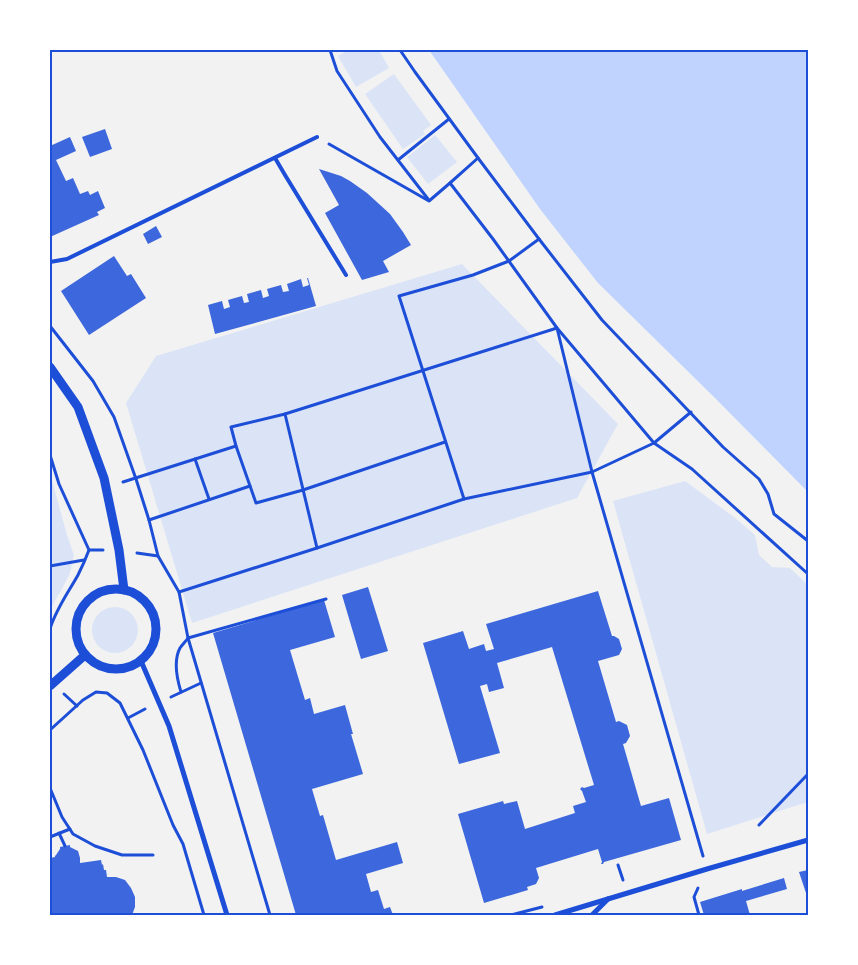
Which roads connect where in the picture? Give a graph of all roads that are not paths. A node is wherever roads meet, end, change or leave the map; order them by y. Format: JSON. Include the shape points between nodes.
{"nodes":[{"id":1,"x":317,"y":138,"type":"road end"},
{"id":2,"x":275,"y":158,"type":"junction"},
{"id":3,"x":50,"y":262,"type":"edge"},
{"id":4,"x":346,"y":275,"type":"dead end"},
{"id":5,"x":50,"y":367,"type":"edge"},
{"id":6,"x":124,"y":590,"type":"junction"},
{"id":7,"x":84,"y":655,"type":"junction"},
{"id":8,"x":141,"y":661,"type":"junction"},
{"id":9,"x":50,"y":686,"type":"edge"},
{"id":10,"x":808,"y":840,"type":"edge"},
{"id":11,"x":608,"y":898,"type":"junction"},
{"id":12,"x":227,"y":915,"type":"edge"},
{"id":13,"x":555,"y":915,"type":"edge"},
{"id":14,"x":592,"y":915,"type":"edge"}],
"edges":[{"from":1,"to":2,"type":"lane"},
{"from":2,"to":3,"type":"lane","via":[[68,259]]},
{"from":2,"to":4,"type":"lane"},
{"from":5,"to":6,"type":"street","via":[[78,408],[104,478]]},
{"from":6,"to":7,"type":"street","via":[[100,592],[81,608],[75,632]]},
{"from":6,"to":8,"type":"street","via":[[136,594],[146,603],[155,620],[155,639]]},
{"from":7,"to":8,"type":"street","via":[[94,664],[118,670]]},
{"from":7,"to":9,"type":"street"},
{"from":8,"to":12,"type":"street","via":[[169,726]]},
{"from":10,"to":11,"type":"street"},
{"from":11,"to":13,"type":"street"},
{"from":11,"to":14,"type":"street"}]}
